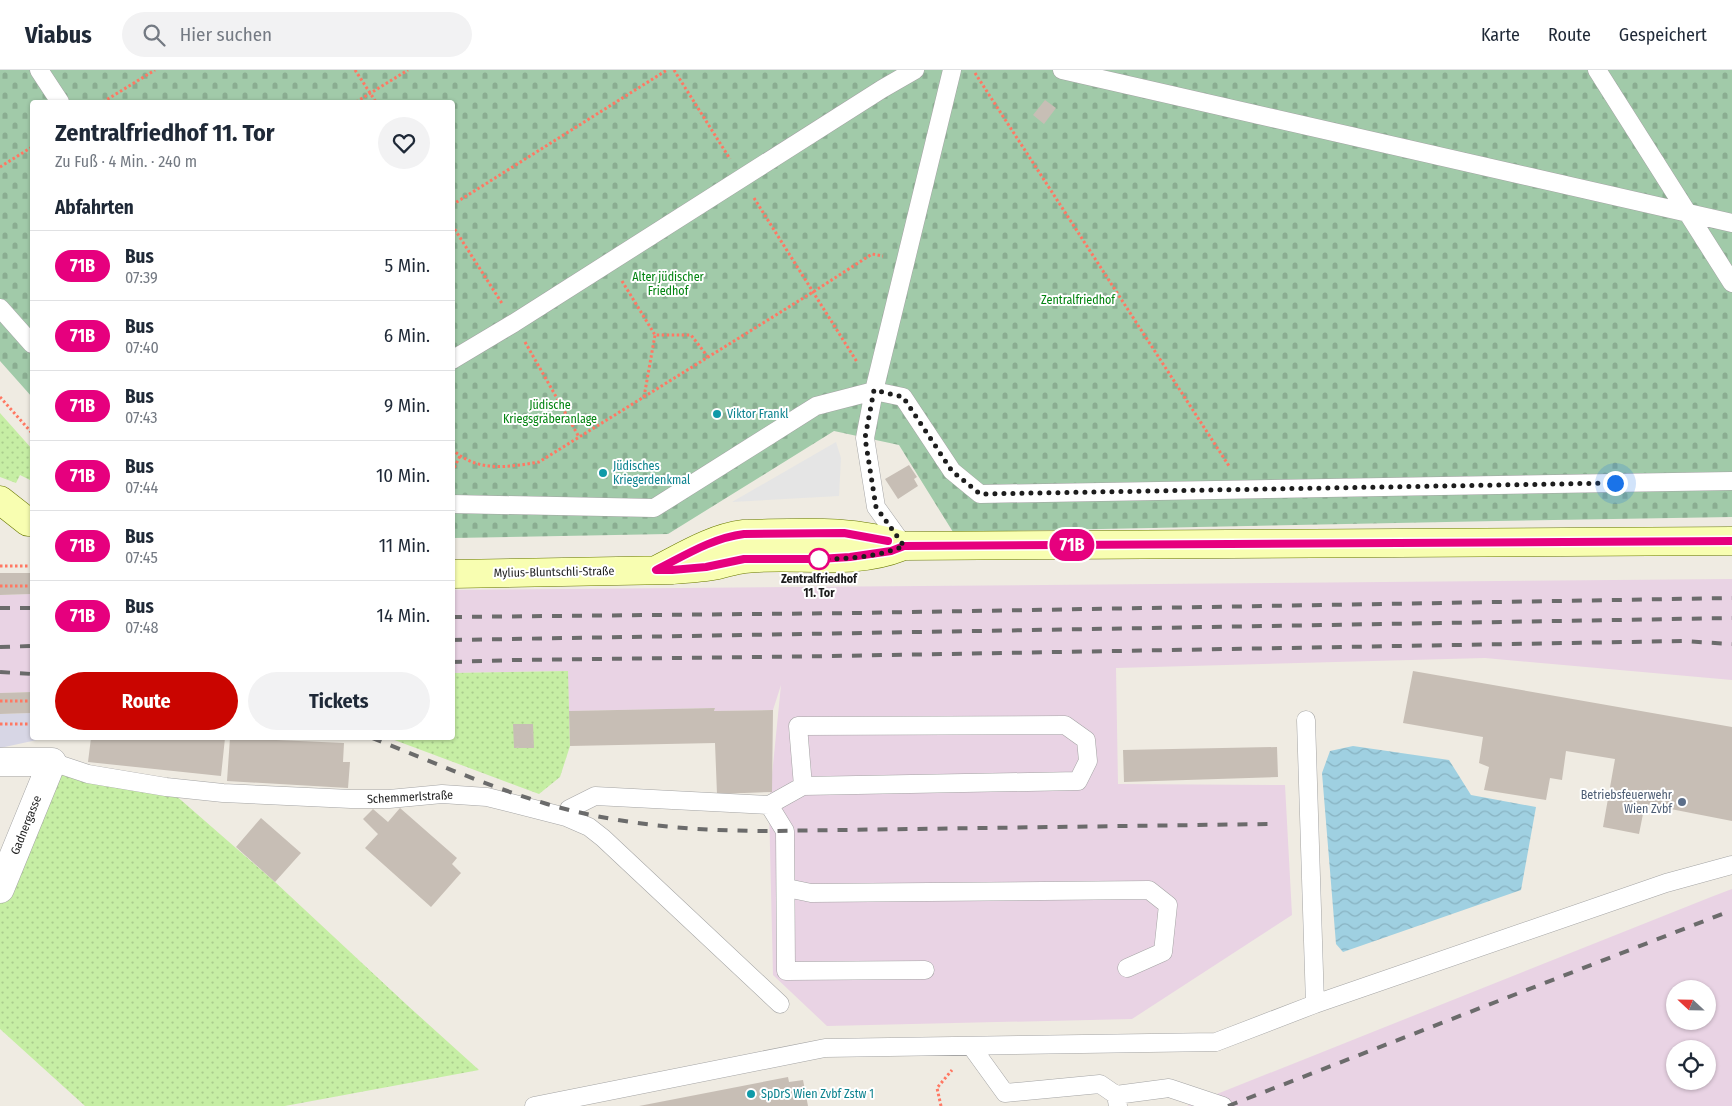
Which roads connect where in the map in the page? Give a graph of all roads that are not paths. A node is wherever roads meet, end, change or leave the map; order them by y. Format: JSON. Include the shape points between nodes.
{"nodes":[{"id":1,"x":39,"y":70,"type":"edge"},
{"id":2,"x":916,"y":70,"type":"edge"},
{"id":3,"x":952,"y":70,"type":"edge"},
{"id":4,"x":1062,"y":70,"type":"edge"},
{"id":5,"x":1597,"y":70,"type":"edge"},
{"id":6,"x":59,"y":100,"type":"edge"},
{"id":7,"x":1687,"y":213,"type":"junction"},
{"id":8,"x":1732,"y":223,"type":"edge"},
{"id":9,"x":1732,"y":283,"type":"edge"},
{"id":10,"x":0,"y":308,"type":"edge"},
{"id":11,"x":30,"y":342,"type":"edge"},
{"id":12,"x":455,"y":358,"type":"edge"},
{"id":13,"x":874,"y":390,"type":"junction"},
{"id":14,"x":1732,"y":481,"type":"edge"},
{"id":15,"x":0,"y":500,"type":"edge"},
{"id":16,"x":455,"y":504,"type":"edge"},
{"id":17,"x":0,"y":512,"type":"edge"},
{"id":18,"x":30,"y":523,"type":"edge"},
{"id":19,"x":1732,"y":541,"type":"edge"},
{"id":20,"x":904,"y":546,"type":"junction"},
{"id":21,"x":455,"y":574,"type":"edge"},
{"id":22,"x":1306,"y":720,"type":"dead end"},
{"id":23,"x":0,"y":762,"type":"edge"},
{"id":24,"x":52,"y":762,"type":"junction"},
{"id":25,"x":803,"y":786,"type":"junction"},
{"id":26,"x":769,"y":805,"type":"junction"},
{"id":27,"x":566,"y":817,"type":"junction"},
{"id":28,"x":1732,"y":865,"type":"edge"},
{"id":29,"x":787,"y":888,"type":"junction"},
{"id":30,"x":0,"y":889,"type":"edge"},
{"id":31,"x":1127,"y":968,"type":"dead end"},
{"id":32,"x":925,"y":970,"type":"dead end"},
{"id":33,"x":780,"y":1004,"type":"dead end"},
{"id":34,"x":1315,"y":1004,"type":"junction"},
{"id":35,"x":971,"y":1046,"type":"junction"},
{"id":36,"x":1117,"y":1100,"type":"edge"},
{"id":37,"x":534,"y":1106,"type":"edge"},
{"id":38,"x":1223,"y":1106,"type":"edge"}],
"edges":[{"from":1,"to":6,"type":"lane"},
{"from":2,"to":12,"type":"lane"},
{"from":3,"to":13,"type":"lane"},
{"from":4,"to":7,"type":"lane"},
{"from":5,"to":7,"type":"lane"},
{"from":7,"to":8,"type":"lane"},
{"from":7,"to":9,"type":"lane"},
{"from":10,"to":11,"type":"lane"},
{"from":13,"to":14,"type":"lane","via":[[903,397],[952,471],[980,494]]},
{"from":13,"to":16,"type":"lane","via":[[816,406],[654,508]]},
{"from":13,"to":20,"type":"lane","via":[[865,438],[876,507]]},
{"from":15,"to":18,"type":"street"},
{"from":17,"to":18,"type":"street"},
{"from":19,"to":20,"type":"street","name":"Mylius-Bluntschli-Straße"},
{"from":20,"to":21,"type":"street","name":"Mylius-Bluntschli-Straße","via":[[844,533],[744,534],[715,541],[656,570]]},
{"from":22,"to":34,"type":"lane"},
{"from":23,"to":24,"type":"street","name":"Schemmerlstraße"},
{"from":24,"to":27,"type":"lane","name":"Schemmerlstraße","via":[[88,774],[166,787],[351,800],[462,795],[487,797]]},
{"from":24,"to":30,"type":"street","name":"Gadnergasse"},
{"from":25,"to":25,"type":"lane","via":[[1078,781],[1088,761],[1086,740],[1065,725],[798,726]]},
{"from":25,"to":26,"type":"lane"},
{"from":26,"to":27,"type":"lane","via":[[595,796],[569,809]]},
{"from":26,"to":29,"type":"lane","via":[[785,831]]},
{"from":27,"to":33,"type":"lane","name":"Schemmerlstraße","via":[[589,827],[603,838]]},
{"from":28,"to":34,"type":"lane","via":[[1666,883]]},
{"from":29,"to":31,"type":"lane","via":[[811,893],[1149,890],[1168,905],[1163,952]]},
{"from":29,"to":32,"type":"lane","via":[[786,971]]},
{"from":34,"to":35,"type":"lane","via":[[1216,1042]]},
{"from":35,"to":36,"type":"lane","via":[[1005,1093],[1100,1084]]},
{"from":35,"to":37,"type":"lane","via":[[825,1048]]},
{"from":36,"to":38,"type":"lane","via":[[1169,1088]]}]}
